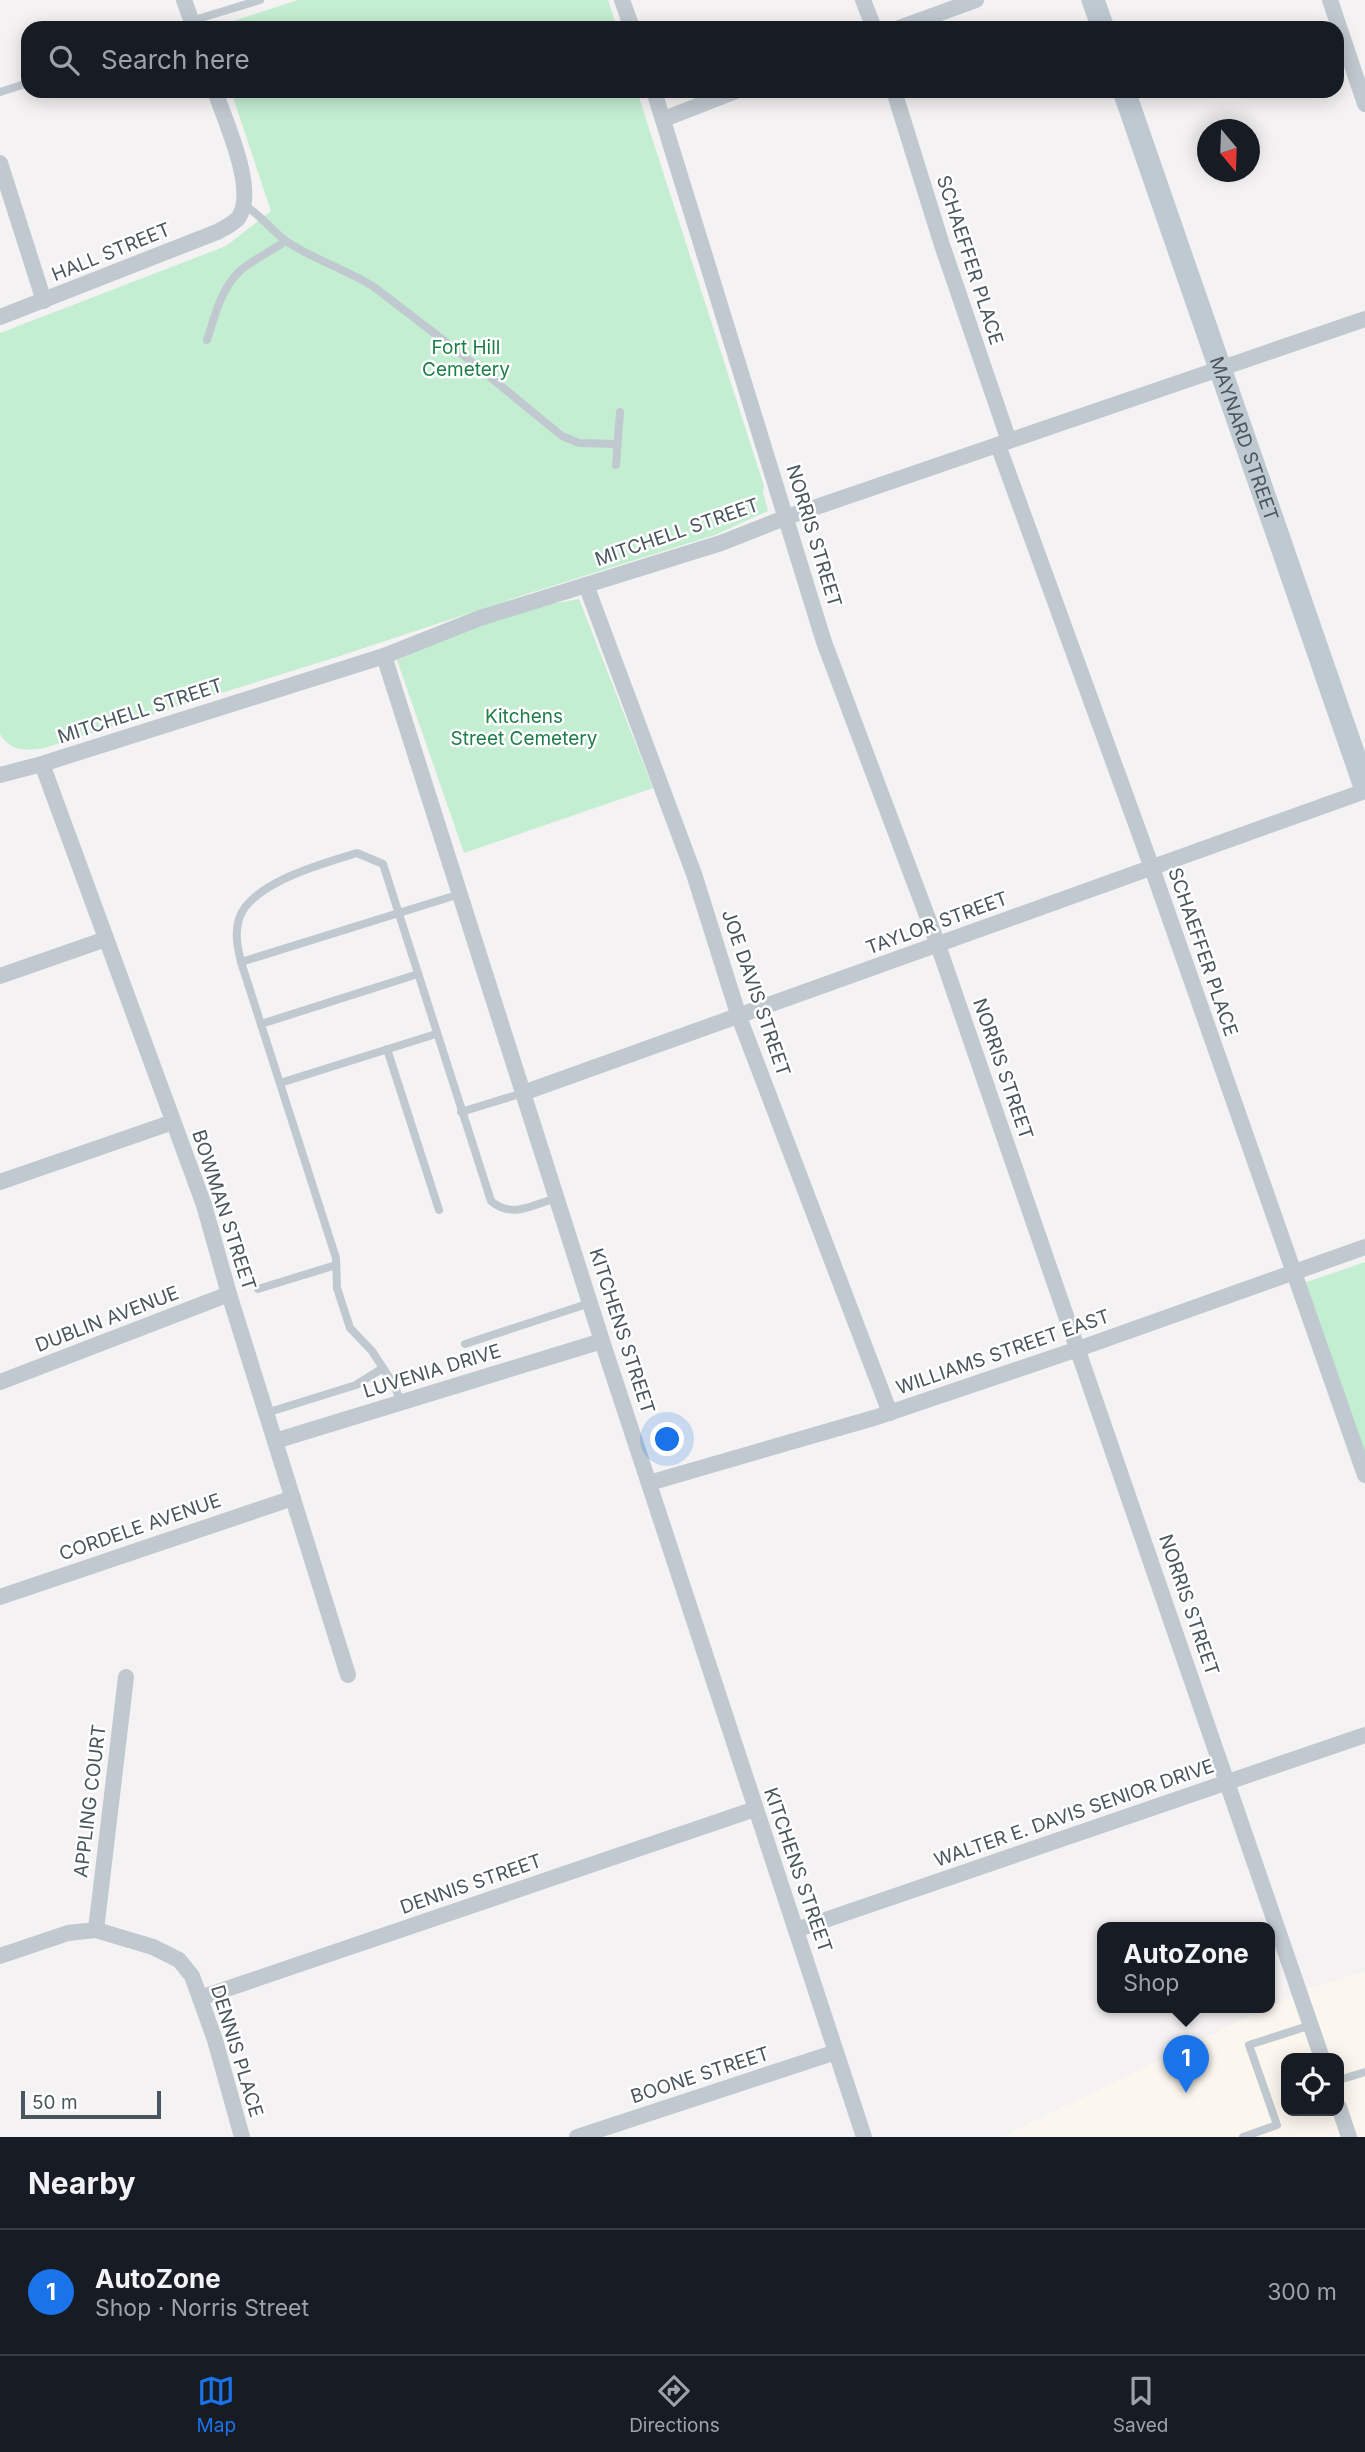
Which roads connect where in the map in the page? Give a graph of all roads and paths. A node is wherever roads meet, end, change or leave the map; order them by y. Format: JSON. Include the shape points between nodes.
{"nodes":[{"id":1,"x":184,"y":0,"type":"edge"},
{"id":2,"x":260,"y":0,"type":"edge"},
{"id":3,"x":622,"y":0,"type":"edge"},
{"id":4,"x":863,"y":0,"type":"edge"},
{"id":5,"x":976,"y":0,"type":"edge"},
{"id":6,"x":1093,"y":0,"type":"edge"},
{"id":7,"x":1330,"y":0,"type":"edge"},
{"id":8,"x":192,"y":21,"type":"edge"},
{"id":9,"x":204,"y":21,"type":"edge"},
{"id":10,"x":630,"y":21,"type":"edge"},
{"id":11,"x":871,"y":21,"type":"edge"},
{"id":12,"x":919,"y":21,"type":"edge"},
{"id":13,"x":1100,"y":21,"type":"edge"},
{"id":14,"x":1337,"y":21,"type":"edge"},
{"id":15,"x":1344,"y":42,"type":"edge"},
{"id":16,"x":21,"y":85,"type":"edge"},
{"id":17,"x":0,"y":92,"type":"edge"},
{"id":18,"x":217,"y":98,"type":"edge"},
{"id":19,"x":656,"y":98,"type":"edge"},
{"id":20,"x":718,"y":98,"type":"edge"},
{"id":21,"x":896,"y":98,"type":"edge"},
{"id":22,"x":1127,"y":98,"type":"edge"},
{"id":23,"x":1365,"y":104,"type":"edge"},
{"id":24,"x":663,"y":119,"type":"junction"},
{"id":25,"x":0,"y":163,"type":"edge"},
{"id":26,"x":244,"y":205,"type":"junction"},
{"id":27,"x":285,"y":241,"type":"junction"},
{"id":28,"x":44,"y":301,"type":"junction"},
{"id":29,"x":0,"y":317,"type":"edge"},
{"id":30,"x":1365,"y":319,"type":"edge"},
{"id":31,"x":207,"y":340,"type":"dead end"},
{"id":32,"x":1220,"y":368,"type":"junction"},
{"id":33,"x":620,"y":412,"type":"dead end"},
{"id":34,"x":1003,"y":443,"type":"junction"},
{"id":35,"x":617,"y":444,"type":"junction"},
{"id":36,"x":616,"y":465,"type":"dead end"},
{"id":37,"x":786,"y":516,"type":"junction"},
{"id":38,"x":586,"y":585,"type":"junction"},
{"id":39,"x":384,"y":656,"type":"junction"},
{"id":40,"x":42,"y":764,"type":"junction"},
{"id":41,"x":0,"y":775,"type":"edge"},
{"id":42,"x":1365,"y":789,"type":"edge"},
{"id":43,"x":1152,"y":868,"type":"junction"},
{"id":44,"x":460,"y":894,"type":"junction"},
{"id":45,"x":398,"y":913,"type":"junction"},
{"id":46,"x":106,"y":939,"type":"junction"},
{"id":47,"x":938,"y":946,"type":"junction"},
{"id":48,"x":241,"y":962,"type":"junction"},
{"id":49,"x":418,"y":974,"type":"junction"},
{"id":50,"x":0,"y":976,"type":"edge"},
{"id":51,"x":739,"y":1017,"type":"junction"},
{"id":52,"x":261,"y":1024,"type":"junction"},
{"id":53,"x":436,"y":1034,"type":"junction"},
{"id":54,"x":387,"y":1049,"type":"junction"},
{"id":55,"x":280,"y":1083,"type":"junction"},
{"id":56,"x":523,"y":1093,"type":"junction"},
{"id":57,"x":461,"y":1112,"type":"junction"},
{"id":58,"x":173,"y":1122,"type":"junction"},
{"id":59,"x":0,"y":1182,"type":"edge"},
{"id":60,"x":556,"y":1198,"type":"junction"},
{"id":61,"x":439,"y":1210,"type":"dead end"},
{"id":62,"x":1365,"y":1247,"type":"edge"},
{"id":63,"x":336,"y":1265,"type":"junction"},
{"id":64,"x":1292,"y":1271,"type":"junction"},
{"id":65,"x":258,"y":1289,"type":"dead end"},
{"id":66,"x":229,"y":1294,"type":"junction"},
{"id":67,"x":590,"y":1303,"type":"junction"},
{"id":68,"x":602,"y":1340,"type":"junction"},
{"id":69,"x":464,"y":1344,"type":"dead end"},
{"id":70,"x":1078,"y":1349,"type":"junction"},
{"id":71,"x":383,"y":1368,"type":"junction"},
{"id":72,"x":0,"y":1382,"type":"edge"},
{"id":73,"x":401,"y":1402,"type":"junction"},
{"id":74,"x":266,"y":1413,"type":"junction"},
{"id":75,"x":890,"y":1413,"type":"junction"},
{"id":76,"x":275,"y":1441,"type":"junction"},
{"id":77,"x":1365,"y":1475,"type":"edge"},
{"id":78,"x":649,"y":1483,"type":"junction"},
{"id":79,"x":293,"y":1497,"type":"junction"},
{"id":80,"x":0,"y":1597,"type":"edge"},
{"id":81,"x":348,"y":1675,"type":"dead end"},
{"id":82,"x":126,"y":1677,"type":"dead end"},
{"id":83,"x":1365,"y":1735,"type":"edge"},
{"id":84,"x":1228,"y":1784,"type":"junction"},
{"id":85,"x":755,"y":1809,"type":"junction"},
{"id":86,"x":96,"y":1930,"type":"junction"},
{"id":87,"x":796,"y":1930,"type":"junction"},
{"id":88,"x":0,"y":1956,"type":"edge"},
{"id":89,"x":200,"y":1998,"type":"junction"},
{"id":90,"x":1311,"y":2025,"type":"junction"},
{"id":91,"x":836,"y":2052,"type":"junction"},
{"id":92,"x":1320,"y":2053,"type":"edge"},
{"id":93,"x":1365,"y":2072,"type":"edge"},
{"id":94,"x":1344,"y":2078,"type":"edge"},
{"id":95,"x":1342,"y":2116,"type":"edge"},
{"id":96,"x":242,"y":2137,"type":"edge"},
{"id":97,"x":577,"y":2137,"type":"edge"},
{"id":98,"x":864,"y":2137,"type":"edge"},
{"id":99,"x":1243,"y":2137,"type":"edge"},
{"id":100,"x":1349,"y":2137,"type":"edge"}],
"edges":[{"from":1,"to":8,"type":"street"},
{"from":2,"to":9,"type":"lane"},
{"from":3,"to":10,"type":"street"},
{"from":4,"to":11,"type":"street"},
{"from":5,"to":12,"type":"street"},
{"from":6,"to":13,"type":"street"},
{"from":7,"to":14,"type":"street"},
{"from":15,"to":23,"type":"street"},
{"from":16,"to":17,"type":"lane"},
{"from":18,"to":26,"type":"street","via":[[244,178]]},
{"from":19,"to":24,"type":"street","name":"NORRIS STREET"},
{"from":20,"to":24,"type":"street"},
{"from":21,"to":34,"type":"street","name":"SCHAEFFER PLACE"},
{"from":22,"to":32,"type":"street","name":"MAYNARD STREET"},
{"from":24,"to":37,"type":"street","name":"NORRIS STREET"},
{"from":25,"to":28,"type":"street"},
{"from":26,"to":27,"type":"lane"},
{"from":26,"to":28,"type":"street","name":"HALL STREET","via":[[236,221],[217,232]]},
{"from":27,"to":31,"type":"lane","via":[[232,279]]},
{"from":27,"to":35,"type":"lane","via":[[374,288],[562,436],[579,443]]},
{"from":28,"to":29,"type":"street","name":"HALL STREET"},
{"from":30,"to":32,"type":"street","name":"MITCHELL STREET"},
{"from":32,"to":34,"type":"street","name":"MITCHELL STREET"},
{"from":32,"to":42,"type":"street","name":"MAYNARD STREET"},
{"from":33,"to":35,"type":"lane"},
{"from":34,"to":37,"type":"street","name":"MITCHELL STREET"},
{"from":34,"to":43,"type":"street","name":"SCHAEFFER PLACE"},
{"from":35,"to":36,"type":"lane"},
{"from":37,"to":38,"type":"street","name":"MITCHELL STREET","via":[[721,543]]},
{"from":37,"to":47,"type":"street","name":"NORRIS STREET","via":[[824,642]]},
{"from":38,"to":39,"type":"street","name":"MITCHELL STREET","via":[[480,618]]},
{"from":38,"to":51,"type":"street","name":"JOE DAVIS STREET","via":[[694,874]]},
{"from":39,"to":40,"type":"street","name":"MITCHELL STREET"},
{"from":39,"to":44,"type":"street","name":"KITCHENS STREET"},
{"from":40,"to":41,"type":"street","name":"MITCHELL STREET"},
{"from":40,"to":46,"type":"street","name":"BOWMAN STREET"},
{"from":42,"to":43,"type":"street","name":"TAYLOR STREET"},
{"from":43,"to":47,"type":"street","name":"TAYLOR STREET"},
{"from":43,"to":64,"type":"street","name":"SCHAEFFER PLACE"},
{"from":44,"to":45,"type":"lane"},
{"from":44,"to":56,"type":"street","name":"KITCHENS STREET"},
{"from":45,"to":48,"type":"lane"},
{"from":45,"to":48,"type":"lane","via":[[383,864],[358,853],[312,867],[290,874],[246,905],[238,921]]},
{"from":45,"to":49,"type":"lane"},
{"from":46,"to":50,"type":"street"},
{"from":46,"to":58,"type":"street","name":"BOWMAN STREET"},
{"from":47,"to":51,"type":"street","name":"TAYLOR STREET"},
{"from":47,"to":70,"type":"street","name":"NORRIS STREET"},
{"from":48,"to":52,"type":"lane"},
{"from":49,"to":52,"type":"lane"},
{"from":49,"to":53,"type":"lane"},
{"from":51,"to":56,"type":"street","name":"TAYLOR STREET"},
{"from":51,"to":75,"type":"street","name":"JOE DAVIS STREET"},
{"from":52,"to":55,"type":"lane"},
{"from":53,"to":54,"type":"lane"},
{"from":53,"to":57,"type":"lane"},
{"from":54,"to":55,"type":"lane"},
{"from":54,"to":61,"type":"lane"},
{"from":55,"to":63,"type":"lane"},
{"from":56,"to":57,"type":"lane"},
{"from":56,"to":60,"type":"street","name":"KITCHENS STREET"},
{"from":57,"to":60,"type":"lane","via":[[491,1201],[512,1212]]},
{"from":58,"to":59,"type":"street"},
{"from":58,"to":66,"type":"street","name":"BOWMAN STREET","via":[[204,1205]]},
{"from":60,"to":67,"type":"street","name":"KITCHENS STREET"},
{"from":62,"to":64,"type":"street","name":"WILLIAMS STREET EAST"},
{"from":63,"to":65,"type":"lane"},
{"from":63,"to":71,"type":"lane","via":[[337,1288],[350,1328]]},
{"from":64,"to":70,"type":"street","name":"WILLIAMS STREET EAST"},
{"from":64,"to":77,"type":"street","name":"SCHAEFFER PLACE"},
{"from":66,"to":72,"type":"street","name":"DUBLIN AVENUE"},
{"from":66,"to":74,"type":"street","name":"BOWMAN STREET"},
{"from":67,"to":68,"type":"street","name":"KITCHENS STREET"},
{"from":67,"to":69,"type":"lane"},
{"from":68,"to":73,"type":"street","name":"LUVENIA DRIVE"},
{"from":68,"to":78,"type":"street","name":"KITCHENS STREET"},
{"from":70,"to":75,"type":"street","name":"WILLIAMS STREET EAST"},
{"from":70,"to":84,"type":"street","name":"NORRIS STREET"},
{"from":71,"to":73,"type":"lane"},
{"from":71,"to":74,"type":"lane","via":[[356,1385]]},
{"from":73,"to":76,"type":"street","name":"LUVENIA DRIVE"},
{"from":74,"to":76,"type":"street","name":"BOWMAN STREET"},
{"from":75,"to":78,"type":"street","name":"WILLIAMS STREET EAST"},
{"from":76,"to":79,"type":"street","name":"BOWMAN STREET"},
{"from":78,"to":85,"type":"street","name":"KITCHENS STREET"},
{"from":79,"to":80,"type":"street","name":"CORDELE AVENUE"},
{"from":79,"to":81,"type":"street","name":"BOWMAN STREET"},
{"from":82,"to":86,"type":"street","name":"APPLING COURT"},
{"from":83,"to":84,"type":"street","name":"WALTER E. DAVIS SENIOR DRIVE"},
{"from":84,"to":87,"type":"street","name":"WALTER E. DAVIS SENIOR DRIVE"},
{"from":84,"to":90,"type":"street","name":"NORRIS STREET"},
{"from":85,"to":87,"type":"street","name":"KITCHENS STREET"},
{"from":85,"to":89,"type":"street","name":"DENNIS STREET"},
{"from":86,"to":88,"type":"street","name":"DENNIS PLACE","via":[[68,1933]]},
{"from":86,"to":89,"type":"street","name":"DENNIS PLACE","via":[[179,1960],[192,1976]]},
{"from":87,"to":91,"type":"street","name":"KITCHENS STREET"},
{"from":89,"to":96,"type":"street","name":"DENNIS PLACE"},
{"from":90,"to":92,"type":"street","name":"NORRIS STREET"},
{"from":90,"to":99,"type":"lane","via":[[1249,2045],[1277,2125]]},
{"from":91,"to":97,"type":"street","name":"BOONE STREET"},
{"from":91,"to":98,"type":"street","name":"KITCHENS STREET"},
{"from":93,"to":94,"type":"lane"},
{"from":95,"to":100,"type":"street"}]}
